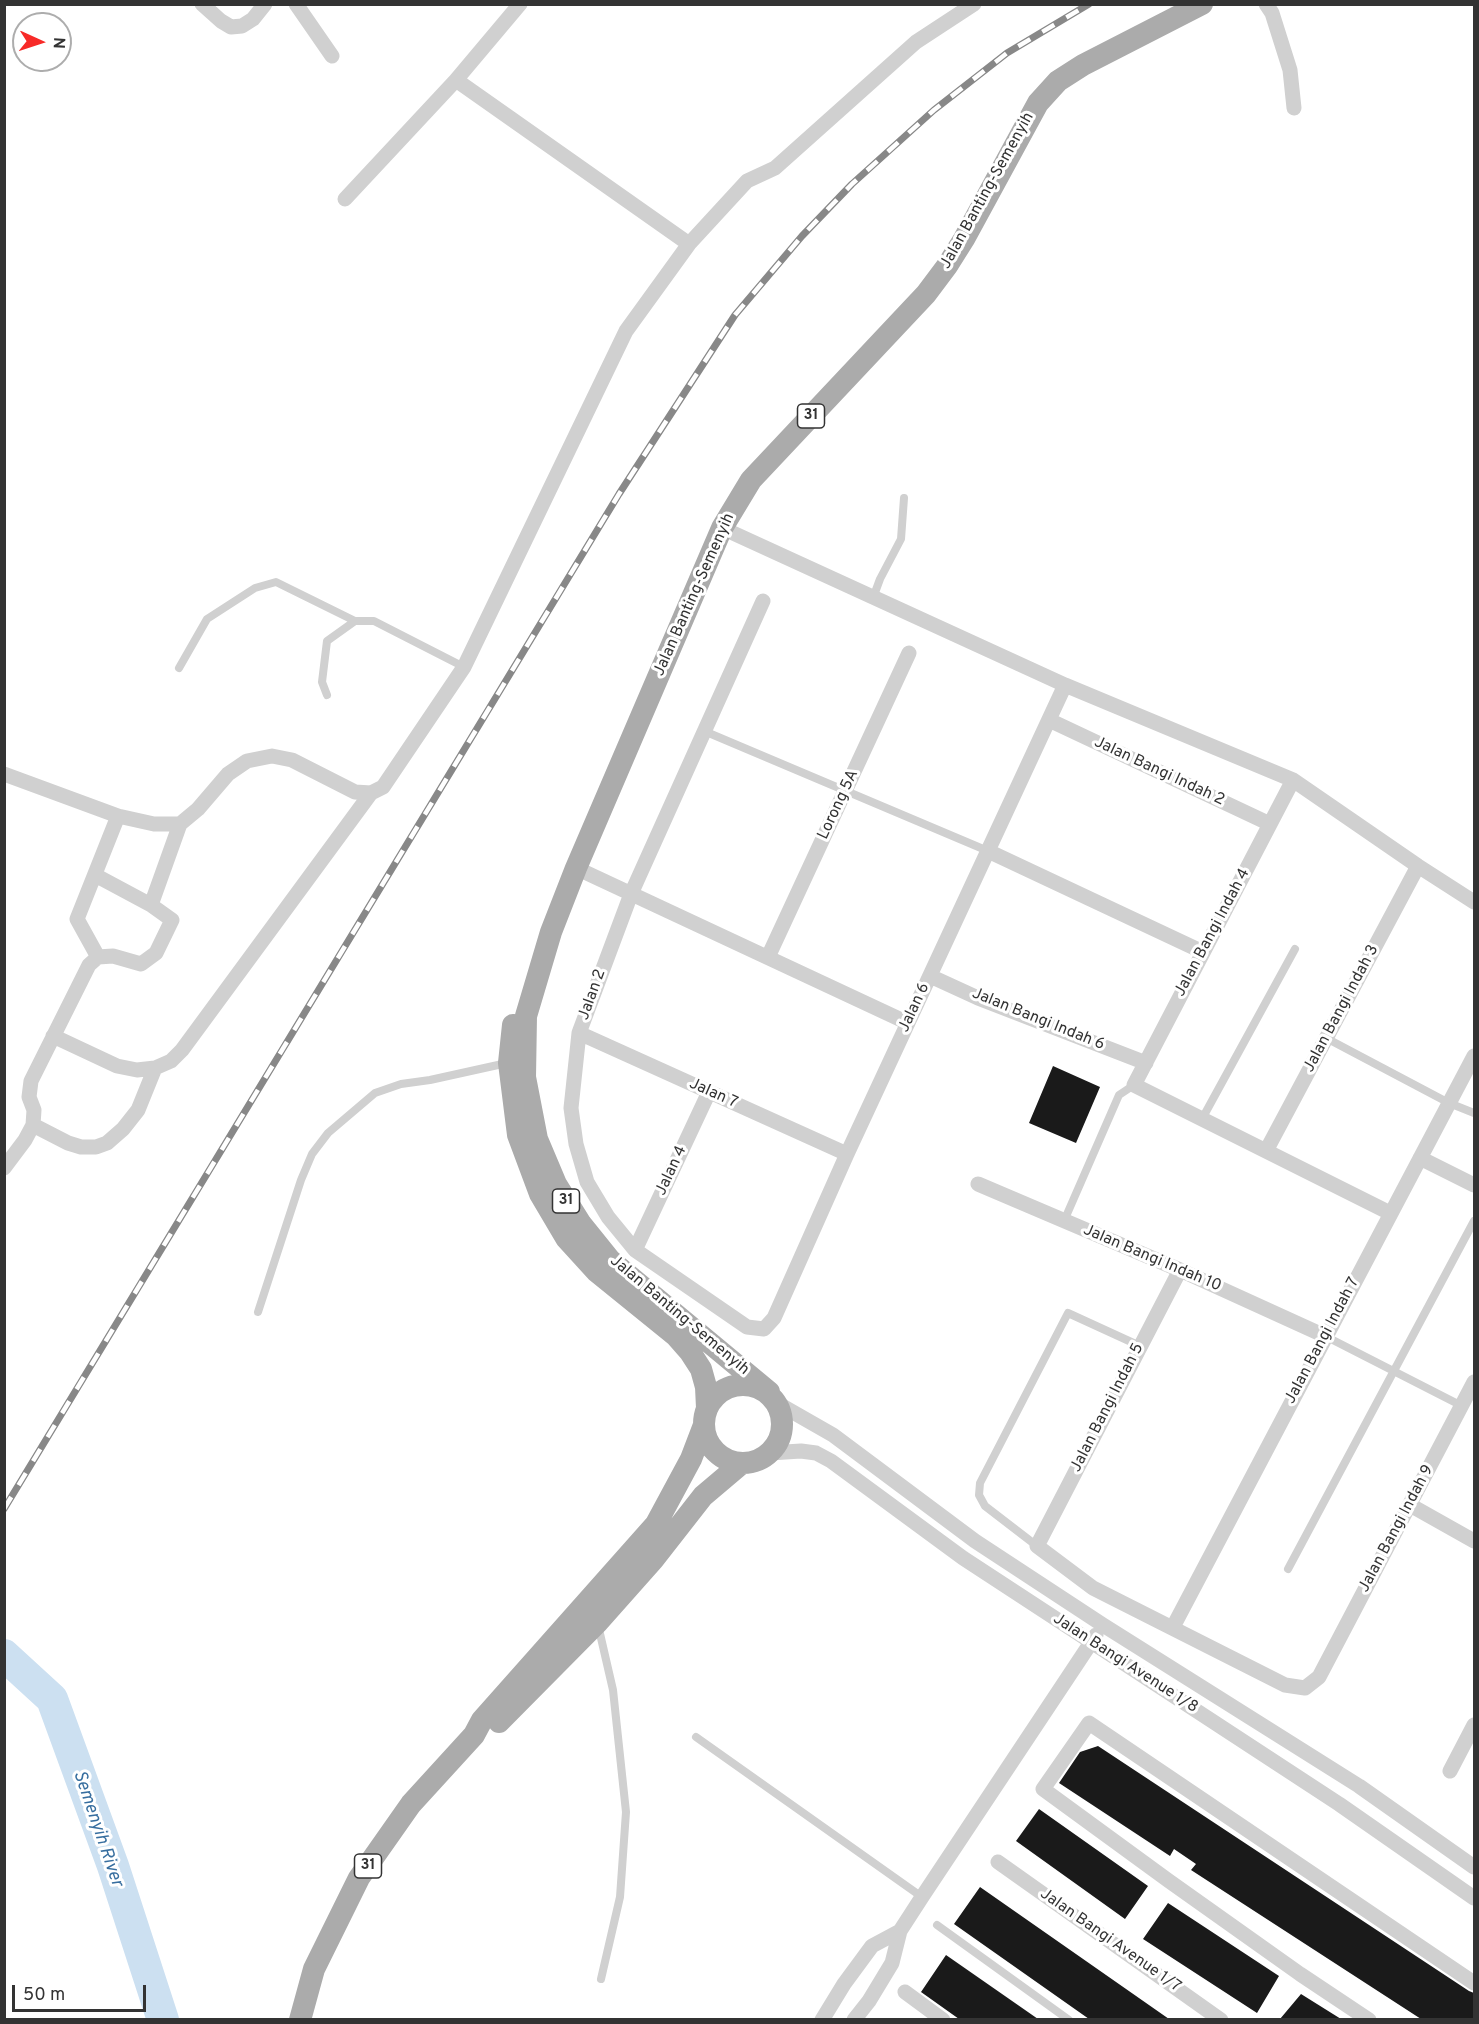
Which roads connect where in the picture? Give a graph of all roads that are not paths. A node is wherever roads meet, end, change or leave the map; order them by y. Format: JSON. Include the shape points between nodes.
{"nodes":[{"id":1,"x":202,"y":4,"type":"edge"},
{"id":2,"x":265,"y":4,"type":"edge"},
{"id":3,"x":296,"y":4,"type":"edge"},
{"id":4,"x":520,"y":4,"type":"edge"},
{"id":5,"x":974,"y":4,"type":"edge"},
{"id":6,"x":1202,"y":4,"type":"edge"},
{"id":7,"x":1266,"y":4,"type":"edge"},
{"id":8,"x":332,"y":56,"type":"dead end"},
{"id":9,"x":456,"y":80,"type":"junction"},
{"id":10,"x":1294,"y":108,"type":"dead end"},
{"id":11,"x":345,"y":199,"type":"dead end"},
{"id":12,"x":689,"y":243,"type":"junction"},
{"id":13,"x":904,"y":498,"type":"dead end"},
{"id":14,"x":722,"y":528,"type":"junction"},
{"id":15,"x":873,"y":598,"type":"junction"},
{"id":16,"x":763,"y":601,"type":"dead end"},
{"id":17,"x":355,"y":621,"type":"junction"},
{"id":18,"x":909,"y":653,"type":"dead end"},
{"id":19,"x":464,"y":667,"type":"junction"},
{"id":20,"x":179,"y":668,"type":"dead end"},
{"id":21,"x":1065,"y":685,"type":"junction"},
{"id":22,"x":327,"y":695,"type":"dead end"},
{"id":23,"x":1049,"y":720,"type":"junction"},
{"id":24,"x":704,"y":731,"type":"junction"},
{"id":25,"x":4,"y":774,"type":"edge"},
{"id":26,"x":1293,"y":780,"type":"junction"},
{"id":27,"x":845,"y":791,"type":"junction"},
{"id":28,"x":371,"y":793,"type":"junction"},
{"id":29,"x":118,"y":816,"type":"junction"},
{"id":30,"x":180,"y":824,"type":"junction"},
{"id":31,"x":1270,"y":824,"type":"junction"},
{"id":32,"x":988,"y":851,"type":"junction"},
{"id":33,"x":1418,"y":866,"type":"junction"},
{"id":34,"x":576,"y":868,"type":"junction"},
{"id":35,"x":95,"y":875,"type":"junction"},
{"id":36,"x":631,"y":894,"type":"junction"},
{"id":37,"x":1474,"y":902,"type":"edge"},
{"id":38,"x":151,"y":905,"type":"junction"},
{"id":39,"x":551,"y":932,"type":"junction"},
{"id":40,"x":1295,"y":950,"type":"dead end"},
{"id":41,"x":1203,"y":952,"type":"junction"},
{"id":42,"x":98,"y":957,"type":"junction"},
{"id":43,"x":768,"y":957,"type":"junction"},
{"id":44,"x":930,"y":976,"type":"junction"},
{"id":45,"x":908,"y":1023,"type":"junction"},
{"id":46,"x":579,"y":1034,"type":"junction"},
{"id":47,"x":53,"y":1036,"type":"junction"},
{"id":48,"x":1326,"y":1038,"type":"junction"},
{"id":49,"x":1474,"y":1056,"type":"edge"},
{"id":50,"x":508,"y":1063,"type":"junction"},
{"id":51,"x":1146,"y":1063,"type":"junction"},
{"id":52,"x":155,"y":1068,"type":"junction"},
{"id":53,"x":1134,"y":1085,"type":"junction"},
{"id":54,"x":709,"y":1092,"type":"junction"},
{"id":55,"x":1449,"y":1104,"type":"junction"},
{"id":56,"x":1474,"y":1113,"type":"edge"},
{"id":57,"x":1202,"y":1119,"type":"junction"},
{"id":58,"x":33,"y":1125,"type":"junction"},
{"id":59,"x":1266,"y":1151,"type":"junction"},
{"id":60,"x":847,"y":1154,"type":"junction"},
{"id":61,"x":1420,"y":1158,"type":"junction"},
{"id":62,"x":4,"y":1168,"type":"edge"},
{"id":63,"x":978,"y":1184,"type":"dead end"},
{"id":64,"x":1474,"y":1185,"type":"edge"},
{"id":65,"x":1390,"y":1213,"type":"junction"},
{"id":66,"x":1064,"y":1221,"type":"junction"},
{"id":67,"x":1474,"y":1221,"type":"edge"},
{"id":68,"x":635,"y":1250,"type":"junction"},
{"id":69,"x":1180,"y":1270,"type":"junction"},
{"id":70,"x":258,"y":1312,"type":"dead end"},
{"id":71,"x":764,"y":1329,"type":"joint"},
{"id":72,"x":1325,"y":1336,"type":"junction"},
{"id":73,"x":1140,"y":1346,"type":"junction"},
{"id":74,"x":1394,"y":1371,"type":"junction"},
{"id":75,"x":1474,"y":1382,"type":"edge"},
{"id":76,"x":773,"y":1398,"type":"junction"},
{"id":77,"x":1462,"y":1406,"type":"junction"},
{"id":78,"x":706,"y":1416,"type":"junction"},
{"id":79,"x":770,"y":1453,"type":"junction"},
{"id":80,"x":742,"y":1463,"type":"junction"},
{"id":81,"x":1410,"y":1505,"type":"junction"},
{"id":82,"x":1474,"y":1540,"type":"edge"},
{"id":83,"x":1037,"y":1546,"type":"junction"},
{"id":84,"x":1288,"y":1569,"type":"dead end"},
{"id":85,"x":598,"y":1622,"type":"junction"},
{"id":86,"x":1103,"y":1625,"type":"junction"},
{"id":87,"x":1173,"y":1627,"type":"junction"},
{"id":88,"x":1092,"y":1642,"type":"junction"},
{"id":89,"x":1474,"y":1725,"type":"edge"},
{"id":90,"x":474,"y":1735,"type":"junction"},
{"id":91,"x":696,"y":1737,"type":"dead end"},
{"id":92,"x":1450,"y":1771,"type":"dead end"},
{"id":93,"x":998,"y":1863,"type":"dead end"},
{"id":94,"x":1474,"y":1867,"type":"edge"},
{"id":95,"x":922,"y":1897,"type":"junction"},
{"id":96,"x":1474,"y":1898,"type":"edge"},
{"id":97,"x":937,"y":1925,"type":"dead end"},
{"id":98,"x":900,"y":1931,"type":"junction"},
{"id":99,"x":601,"y":1979,"type":"dead end"},
{"id":100,"x":1474,"y":1983,"type":"edge"},
{"id":101,"x":905,"y":1992,"type":"dead end"},
{"id":102,"x":300,"y":2019,"type":"edge"},
{"id":103,"x":822,"y":2019,"type":"edge"},
{"id":104,"x":854,"y":2019,"type":"edge"},
{"id":105,"x":943,"y":2019,"type":"edge"},
{"id":106,"x":1069,"y":2019,"type":"edge"},
{"id":107,"x":1221,"y":2019,"type":"edge"},
{"id":108,"x":1369,"y":2019,"type":"edge"}],
"edges":[{"from":1,"to":2,"type":"street","via":[[231,27],[253,19]]},
{"from":3,"to":8,"type":"street"},
{"from":4,"to":9,"type":"street"},
{"from":5,"to":12,"type":"street","via":[[916,42],[775,168],[747,181]]},
{"from":6,"to":14,"type":"main road","name":"Jalan Banting-Semenyih","number":"31","via":[[1058,81],[1038,103],[964,240],[926,294],[751,480]]},
{"from":7,"to":10,"type":"street","via":[[1290,70]]},
{"from":9,"to":11,"type":"street"},
{"from":9,"to":12,"type":"street"},
{"from":12,"to":19,"type":"street","via":[[626,331]]},
{"from":13,"to":15,"type":"lane","via":[[901,539]]},
{"from":14,"to":15,"type":"street"},
{"from":14,"to":34,"type":"main road","name":"Jalan Banting-Semenyih","number":"31"},
{"from":15,"to":21,"type":"street"},
{"from":16,"to":24,"type":"street","name":"Jalan 2"},
{"from":17,"to":19,"type":"lane","via":[[374,621]]},
{"from":17,"to":20,"type":"lane","via":[[276,582],[255,588],[207,619]]},
{"from":17,"to":22,"type":"lane","via":[[327,641],[321,682]]},
{"from":18,"to":27,"type":"street","name":"Lorong 5A"},
{"from":19,"to":28,"type":"street","via":[[383,787]]},
{"from":21,"to":23,"type":"street","name":"Jalan 6"},
{"from":21,"to":26,"type":"street"},
{"from":23,"to":31,"type":"street","name":"Jalan Bangi Indah 2"},
{"from":23,"to":32,"type":"street","name":"Jalan 6"},
{"from":24,"to":27,"type":"lane"},
{"from":24,"to":36,"type":"street","name":"Jalan 2"},
{"from":25,"to":29,"type":"street"},
{"from":26,"to":31,"type":"street","name":"Jalan Bangi Indah 4"},
{"from":26,"to":33,"type":"street"},
{"from":27,"to":32,"type":"lane"},
{"from":27,"to":43,"type":"street","name":"Lorong 5A"},
{"from":28,"to":30,"type":"street","via":[[355,792],[292,760],[272,756],[247,761],[228,774]]},
{"from":28,"to":52,"type":"street","via":[[182,1050]]},
{"from":29,"to":30,"type":"street","via":[[154,824]]},
{"from":29,"to":35,"type":"street"},
{"from":30,"to":38,"type":"street"},
{"from":31,"to":41,"type":"street","name":"Jalan Bangi Indah 4"},
{"from":32,"to":41,"type":"street"},
{"from":32,"to":44,"type":"street","name":"Jalan 6"},
{"from":33,"to":37,"type":"street"},
{"from":33,"to":48,"type":"street","name":"Jalan Bangi Indah 3"},
{"from":34,"to":36,"type":"street"},
{"from":34,"to":39,"type":"main road","name":"Jalan Banting-Semenyih","number":"31"},
{"from":35,"to":38,"type":"street"},
{"from":35,"to":42,"type":"street","via":[[77,919]]},
{"from":36,"to":43,"type":"street"},
{"from":36,"to":46,"type":"street","name":"Jalan 2"},
{"from":38,"to":42,"type":"street","via":[[172,920],[156,953],[141,964],[113,956]]},
{"from":39,"to":50,"type":"main road","name":"Jalan Banting-Semenyih","number":"31","via":[[516,1001]]},
{"from":39,"to":76,"type":"main road","name":"Jalan Banting-Semenyih","number":"31","via":[[526,1016],[525,1077],[537,1140],[556,1184],[610,1260]]},
{"from":40,"to":57,"type":"lane"},
{"from":41,"to":51,"type":"street","name":"Jalan Bangi Indah 4"},
{"from":42,"to":47,"type":"street","via":[[89,965]]},
{"from":43,"to":45,"type":"street"},
{"from":44,"to":45,"type":"street","name":"Jalan 6"},
{"from":44,"to":51,"type":"street","name":"Jalan Bangi Indah 6"},
{"from":45,"to":60,"type":"street","name":"Jalan 6"},
{"from":46,"to":54,"type":"street","name":"Jalan 7"},
{"from":46,"to":68,"type":"street","name":"Jalan 2","via":[[571,1108],[576,1144],[587,1182],[608,1217]]},
{"from":47,"to":52,"type":"street","via":[[117,1066]]},
{"from":47,"to":58,"type":"street","via":[[31,1082]]},
{"from":48,"to":55,"type":"lane"},
{"from":48,"to":59,"type":"street","name":"Jalan Bangi Indah 3"},
{"from":49,"to":55,"type":"street","name":"Jalan Bangi Indah 7"},
{"from":50,"to":70,"type":"lane","via":[[401,1084],[375,1093],[328,1133],[312,1154],[301,1180]]},
{"from":50,"to":78,"type":"main road","name":"Jalan Banting-Semenyih","number":"31","via":[[518,1135],[540,1194],[566,1238],[597,1272],[690,1352],[702,1369]]},
{"from":51,"to":53,"type":"street","name":"Jalan Bangi Indah 4"},
{"from":52,"to":58,"type":"street","via":[[138,1110],[107,1143],[81,1147]]},
{"from":53,"to":57,"type":"street"},
{"from":53,"to":66,"type":"lane","via":[[1119,1095]]},
{"from":54,"to":60,"type":"street","name":"Jalan 7"},
{"from":54,"to":68,"type":"street","name":"Jalan 4"},
{"from":55,"to":56,"type":"lane"},
{"from":55,"to":61,"type":"street","name":"Jalan Bangi Indah 7"},
{"from":57,"to":59,"type":"street"},
{"from":58,"to":62,"type":"street"},
{"from":59,"to":65,"type":"street"},
{"from":60,"to":71,"type":"street","name":"Jalan 6","via":[[774,1318]]},
{"from":61,"to":64,"type":"street"},
{"from":61,"to":65,"type":"street","name":"Jalan Bangi Indah 7"},
{"from":63,"to":66,"type":"street","name":"Jalan Bangi Indah 10"},
{"from":65,"to":72,"type":"street","name":"Jalan Bangi Indah 7"},
{"from":66,"to":69,"type":"street","name":"Jalan Bangi Indah 10"},
{"from":67,"to":74,"type":"lane"},
{"from":68,"to":71,"type":"street","name":"Jalan 2","via":[[747,1327]]},
{"from":69,"to":72,"type":"street","name":"Jalan Bangi Indah 10"},
{"from":69,"to":73,"type":"street","name":"Jalan Bangi Indah 5"},
{"from":72,"to":74,"type":"lane"},
{"from":72,"to":87,"type":"street","name":"Jalan Bangi Indah 7"},
{"from":73,"to":83,"type":"street","name":"Jalan Bangi Indah 5"},
{"from":73,"to":83,"type":"lane","via":[[1068,1313],[980,1483],[979,1495],[985,1506]]},
{"from":74,"to":77,"type":"lane"},
{"from":74,"to":84,"type":"lane"},
{"from":75,"to":77,"type":"street","name":"Jalan Bangi Indah 9"},
{"from":76,"to":78,"type":"main road","via":[[752,1385],[734,1385],[718,1393]]},
{"from":76,"to":79,"type":"main road","via":[[783,1429]]},
{"from":76,"to":86,"type":"street","name":"Jalan Bangi Avenue 1/8","via":[[833,1435],[975,1542]]},
{"from":77,"to":81,"type":"street","name":"Jalan Bangi Indah 9"},
{"from":78,"to":80,"type":"main road","via":[[707,1439],[716,1452]]},
{"from":78,"to":90,"type":"main road","name":"Jalan Banting-Semenyih","number":"31","via":[[691,1459],[656,1524],[482,1720]]},
{"from":79,"to":80,"type":"main road","via":[[757,1461]]},
{"from":79,"to":88,"type":"street","name":"Jalan Bangi Avenue 1/8","via":[[816,1453],[831,1461],[963,1558]]},
{"from":80,"to":85,"type":"main road","name":"Jalan Banting-Semenyih","number":"31","via":[[703,1496]]},
{"from":81,"to":82,"type":"street"},
{"from":81,"to":87,"type":"street","name":"Jalan Bangi Indah 9","via":[[1319,1677],[1305,1688],[1285,1685]]},
{"from":83,"to":87,"type":"street","via":[[1093,1588]]},
{"from":85,"to":90,"type":"main road","name":"Jalan Banting-Semenyih","number":"31","via":[[490,1730]]},
{"from":85,"to":99,"type":"lane","via":[[613,1690],[626,1812],[620,1897]]},
{"from":86,"to":88,"type":"street"},
{"from":86,"to":94,"type":"street","name":"Jalan Bangi Avenue 1/8","via":[[1359,1786]]},
{"from":88,"to":95,"type":"street"},
{"from":88,"to":96,"type":"street","name":"Jalan Bangi Avenue 1/8"},
{"from":89,"to":92,"type":"street"},
{"from":90,"to":102,"type":"main road","name":"Jalan Banting-Semenyih","number":"31","via":[[411,1804],[359,1878],[314,1969]]},
{"from":91,"to":95,"type":"lane"},
{"from":93,"to":107,"type":"street","name":"Jalan Bangi Avenue 1/7"},
{"from":95,"to":98,"type":"street"},
{"from":97,"to":106,"type":"lane"},
{"from":98,"to":103,"type":"street","via":[[872,1946]]},
{"from":98,"to":104,"type":"street","via":[[892,1963]]},
{"from":100,"to":108,"type":"street","via":[[1089,1723],[1043,1788],[1300,1974]]},
{"from":101,"to":105,"type":"street"}]}
